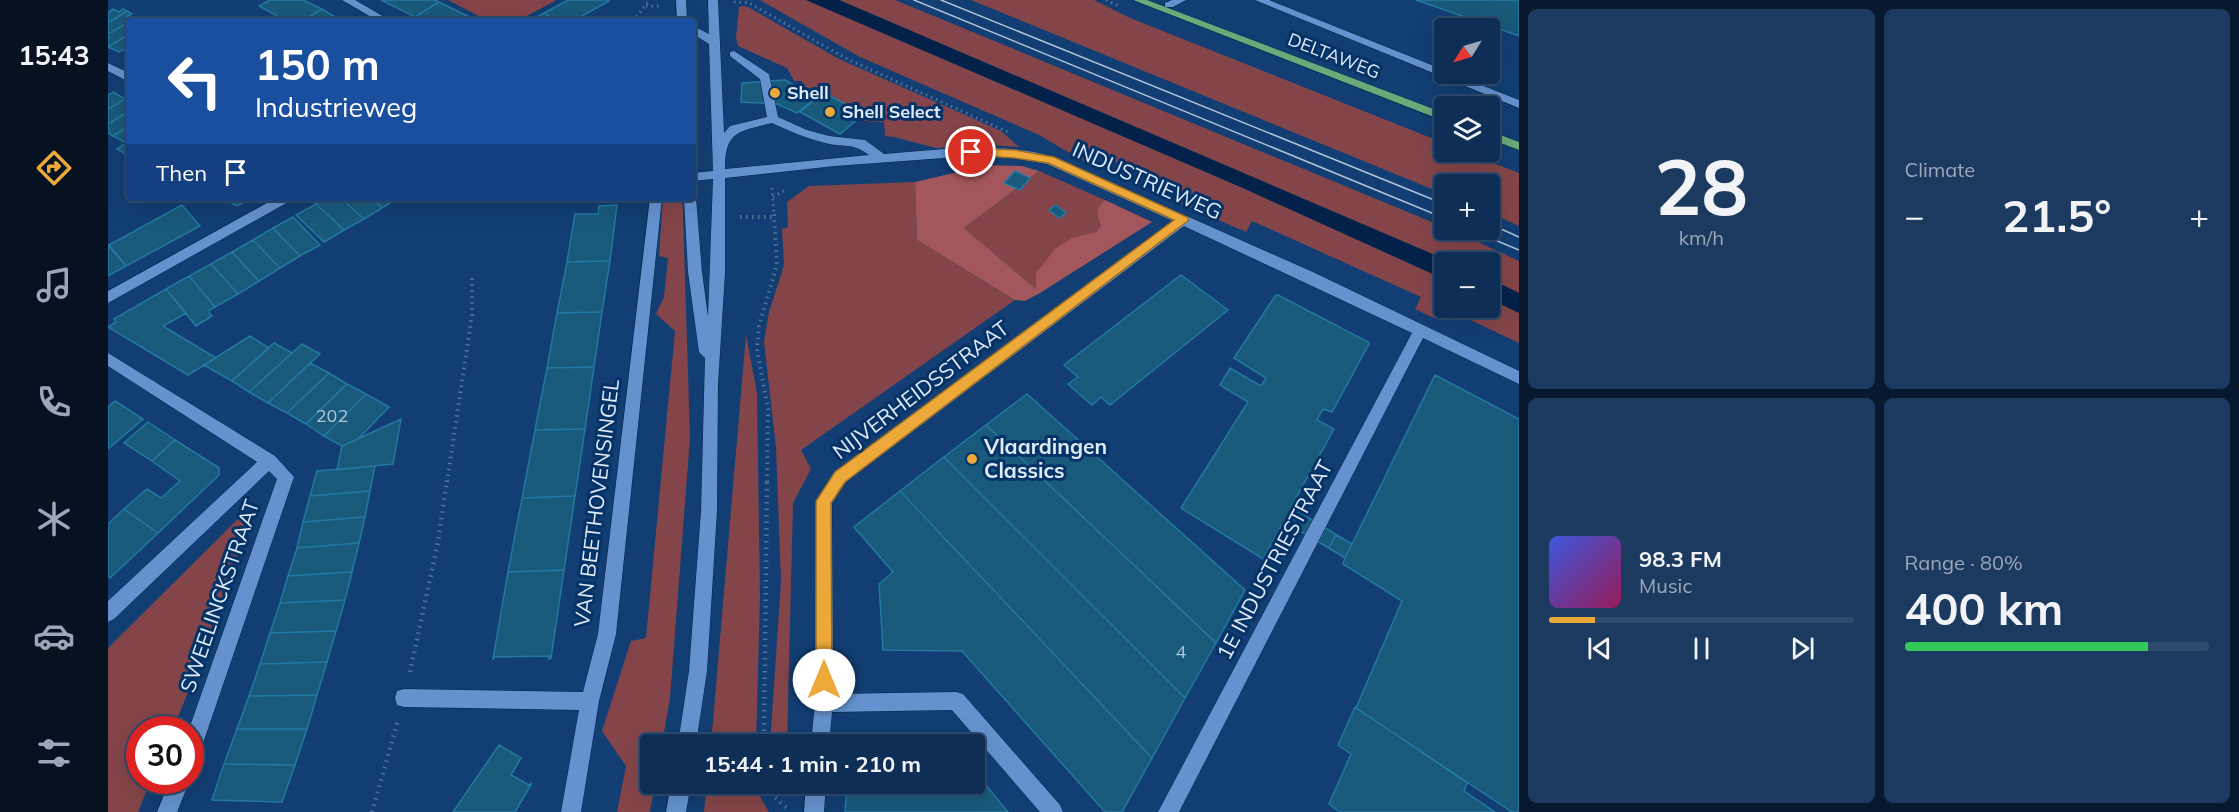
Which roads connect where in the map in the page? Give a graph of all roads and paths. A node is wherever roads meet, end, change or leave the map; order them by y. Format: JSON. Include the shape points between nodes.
{"nodes":[{"id":1,"x":346,"y":0,"type":"edge"},
{"id":2,"x":650,"y":0,"type":"edge"},
{"id":3,"x":681,"y":0,"type":"edge"},
{"id":4,"x":713,"y":0,"type":"edge"},
{"id":5,"x":1138,"y":0,"type":"edge"},
{"id":6,"x":1181,"y":0,"type":"edge"},
{"id":7,"x":1260,"y":0,"type":"edge"},
{"id":8,"x":736,"y":2,"type":"dead end"},
{"id":9,"x":1164,"y":2,"type":"edge"},
{"id":10,"x":380,"y":18,"type":"edge"},
{"id":11,"x":636,"y":18,"type":"edge"},
{"id":12,"x":682,"y":18,"type":"edge"},
{"id":13,"x":1211,"y":28,"type":"junction"},
{"id":14,"x":696,"y":31,"type":"edge"},
{"id":15,"x":714,"y":42,"type":"junction"},
{"id":16,"x":734,"y":54,"type":"dead end"},
{"id":17,"x":108,"y":66,"type":"edge"},
{"id":18,"x":126,"y":76,"type":"edge"},
{"id":19,"x":1519,"y":104,"type":"edge"},
{"id":20,"x":1434,"y":113,"type":"edge"},
{"id":21,"x":773,"y":119,"type":"junction"},
{"id":22,"x":1015,"y":136,"type":"dead end"},
{"id":23,"x":1500,"y":139,"type":"edge"},
{"id":24,"x":1519,"y":146,"type":"edge"},
{"id":25,"x":719,"y":148,"type":"junction"},
{"id":26,"x":883,"y":160,"type":"junction"},
{"id":27,"x":719,"y":175,"type":"junction"},
{"id":28,"x":696,"y":177,"type":"edge"},
{"id":29,"x":772,"y":197,"type":"dead end"},
{"id":30,"x":281,"y":201,"type":"edge"},
{"id":31,"x":656,"y":201,"type":"edge"},
{"id":32,"x":690,"y":201,"type":"edge"},
{"id":33,"x":1183,"y":220,"type":"junction"},
{"id":34,"x":472,"y":278,"type":"dead end"},
{"id":35,"x":108,"y":298,"type":"edge"},
{"id":36,"x":1421,"y":330,"type":"junction"},
{"id":37,"x":108,"y":359,"type":"edge"},
{"id":38,"x":1519,"y":378,"type":"edge"},
{"id":39,"x":711,"y":384,"type":"junction"},
{"id":40,"x":269,"y":461,"type":"junction"},
{"id":41,"x":108,"y":614,"type":"edge"},
{"id":42,"x":404,"y":698,"type":"junction"},
{"id":43,"x":590,"y":701,"type":"junction"},
{"id":44,"x":824,"y":703,"type":"junction"},
{"id":45,"x":203,"y":716,"type":"edge"},
{"id":46,"x":689,"y":734,"type":"edge"},
{"id":47,"x":764,"y":734,"type":"edge"},
{"id":48,"x":821,"y":734,"type":"edge"},
{"id":49,"x":174,"y":794,"type":"edge"},
{"id":50,"x":679,"y":794,"type":"edge"},
{"id":51,"x":771,"y":794,"type":"edge"},
{"id":52,"x":815,"y":794,"type":"edge"},
{"id":53,"x":167,"y":812,"type":"edge"},
{"id":54,"x":372,"y":812,"type":"edge"},
{"id":55,"x":571,"y":812,"type":"edge"},
{"id":56,"x":676,"y":812,"type":"edge"},
{"id":57,"x":790,"y":812,"type":"edge"},
{"id":58,"x":814,"y":812,"type":"edge"},
{"id":59,"x":1053,"y":812,"type":"edge"},
{"id":60,"x":1168,"y":812,"type":"edge"}],
"edges":[{"from":1,"to":10,"type":"street"},
{"from":2,"to":11,"type":"path"},
{"from":3,"to":12,"type":"street"},
{"from":4,"to":15,"type":"street"},
{"from":5,"to":13,"type":"main road","name":"DELTAWEG"},
{"from":6,"to":9,"type":"street"},
{"from":7,"to":19,"type":"street"},
{"from":8,"to":22,"type":"path","via":[[748,3],[847,59]]},
{"from":9,"to":13,"type":"main road","name":"DELTAWEG"},
{"from":13,"to":20,"type":"main road","name":"DELTAWEG"},
{"from":14,"to":15,"type":"street"},
{"from":15,"to":25,"type":"street"},
{"from":16,"to":21,"type":"street","via":[[765,77]]},
{"from":17,"to":18,"type":"street"},
{"from":21,"to":25,"type":"street","via":[[734,129]]},
{"from":21,"to":26,"type":"street","via":[[802,133],[861,143]]},
{"from":23,"to":24,"type":"main road"},
{"from":25,"to":27,"type":"street"},
{"from":26,"to":27,"type":"street","name":"INDUSTRIEWEG"},
{"from":26,"to":33,"type":"street","name":"INDUSTRIEWEG","via":[[971,152],[1050,160]]},
{"from":27,"to":28,"type":"street","name":"INDUSTRIEWEG"},
{"from":27,"to":39,"type":"street"},
{"from":29,"to":47,"type":"path","via":[[777,265],[759,326],[757,349],[768,409]]},
{"from":30,"to":35,"type":"street"},
{"from":31,"to":43,"type":"street","name":"VAN BEETHOVENSINGEL","via":[[607,634]]},
{"from":32,"to":39,"type":"street","via":[[695,272]]},
{"from":33,"to":36,"type":"street","name":"INDUSTRIEWEG"},
{"from":33,"to":44,"type":"street","name":"NIJVERHEIDSSTRAAT","via":[[840,477],[824,501]]},
{"from":34,"to":42,"type":"path","via":[[472,315],[438,542]]},
{"from":36,"to":38,"type":"street","name":"INDUSTRIEWEG"},
{"from":36,"to":60,"type":"street","name":"1E INDUSTRIESTRAAT"},
{"from":37,"to":40,"type":"street","name":"SWEELINCKSTRAAT"},
{"from":39,"to":46,"type":"street","via":[[709,512],[698,671]]},
{"from":40,"to":41,"type":"street","name":"SWEELINCKSTRAAT"},
{"from":40,"to":45,"type":"street","name":"SWEELINCKSTRAAT","via":[[286,477]]},
{"from":42,"to":43,"type":"street"},
{"from":42,"to":54,"type":"path"},
{"from":43,"to":55,"type":"street","name":"VAN BEETHOVENSINGEL"},
{"from":44,"to":48,"type":"street","name":"NIJVERHEIDSSTRAAT"},
{"from":44,"to":59,"type":"street","via":[[956,701]]},
{"from":49,"to":53,"type":"street"},
{"from":50,"to":56,"type":"street"},
{"from":51,"to":57,"type":"path"},
{"from":52,"to":58,"type":"street"}]}
